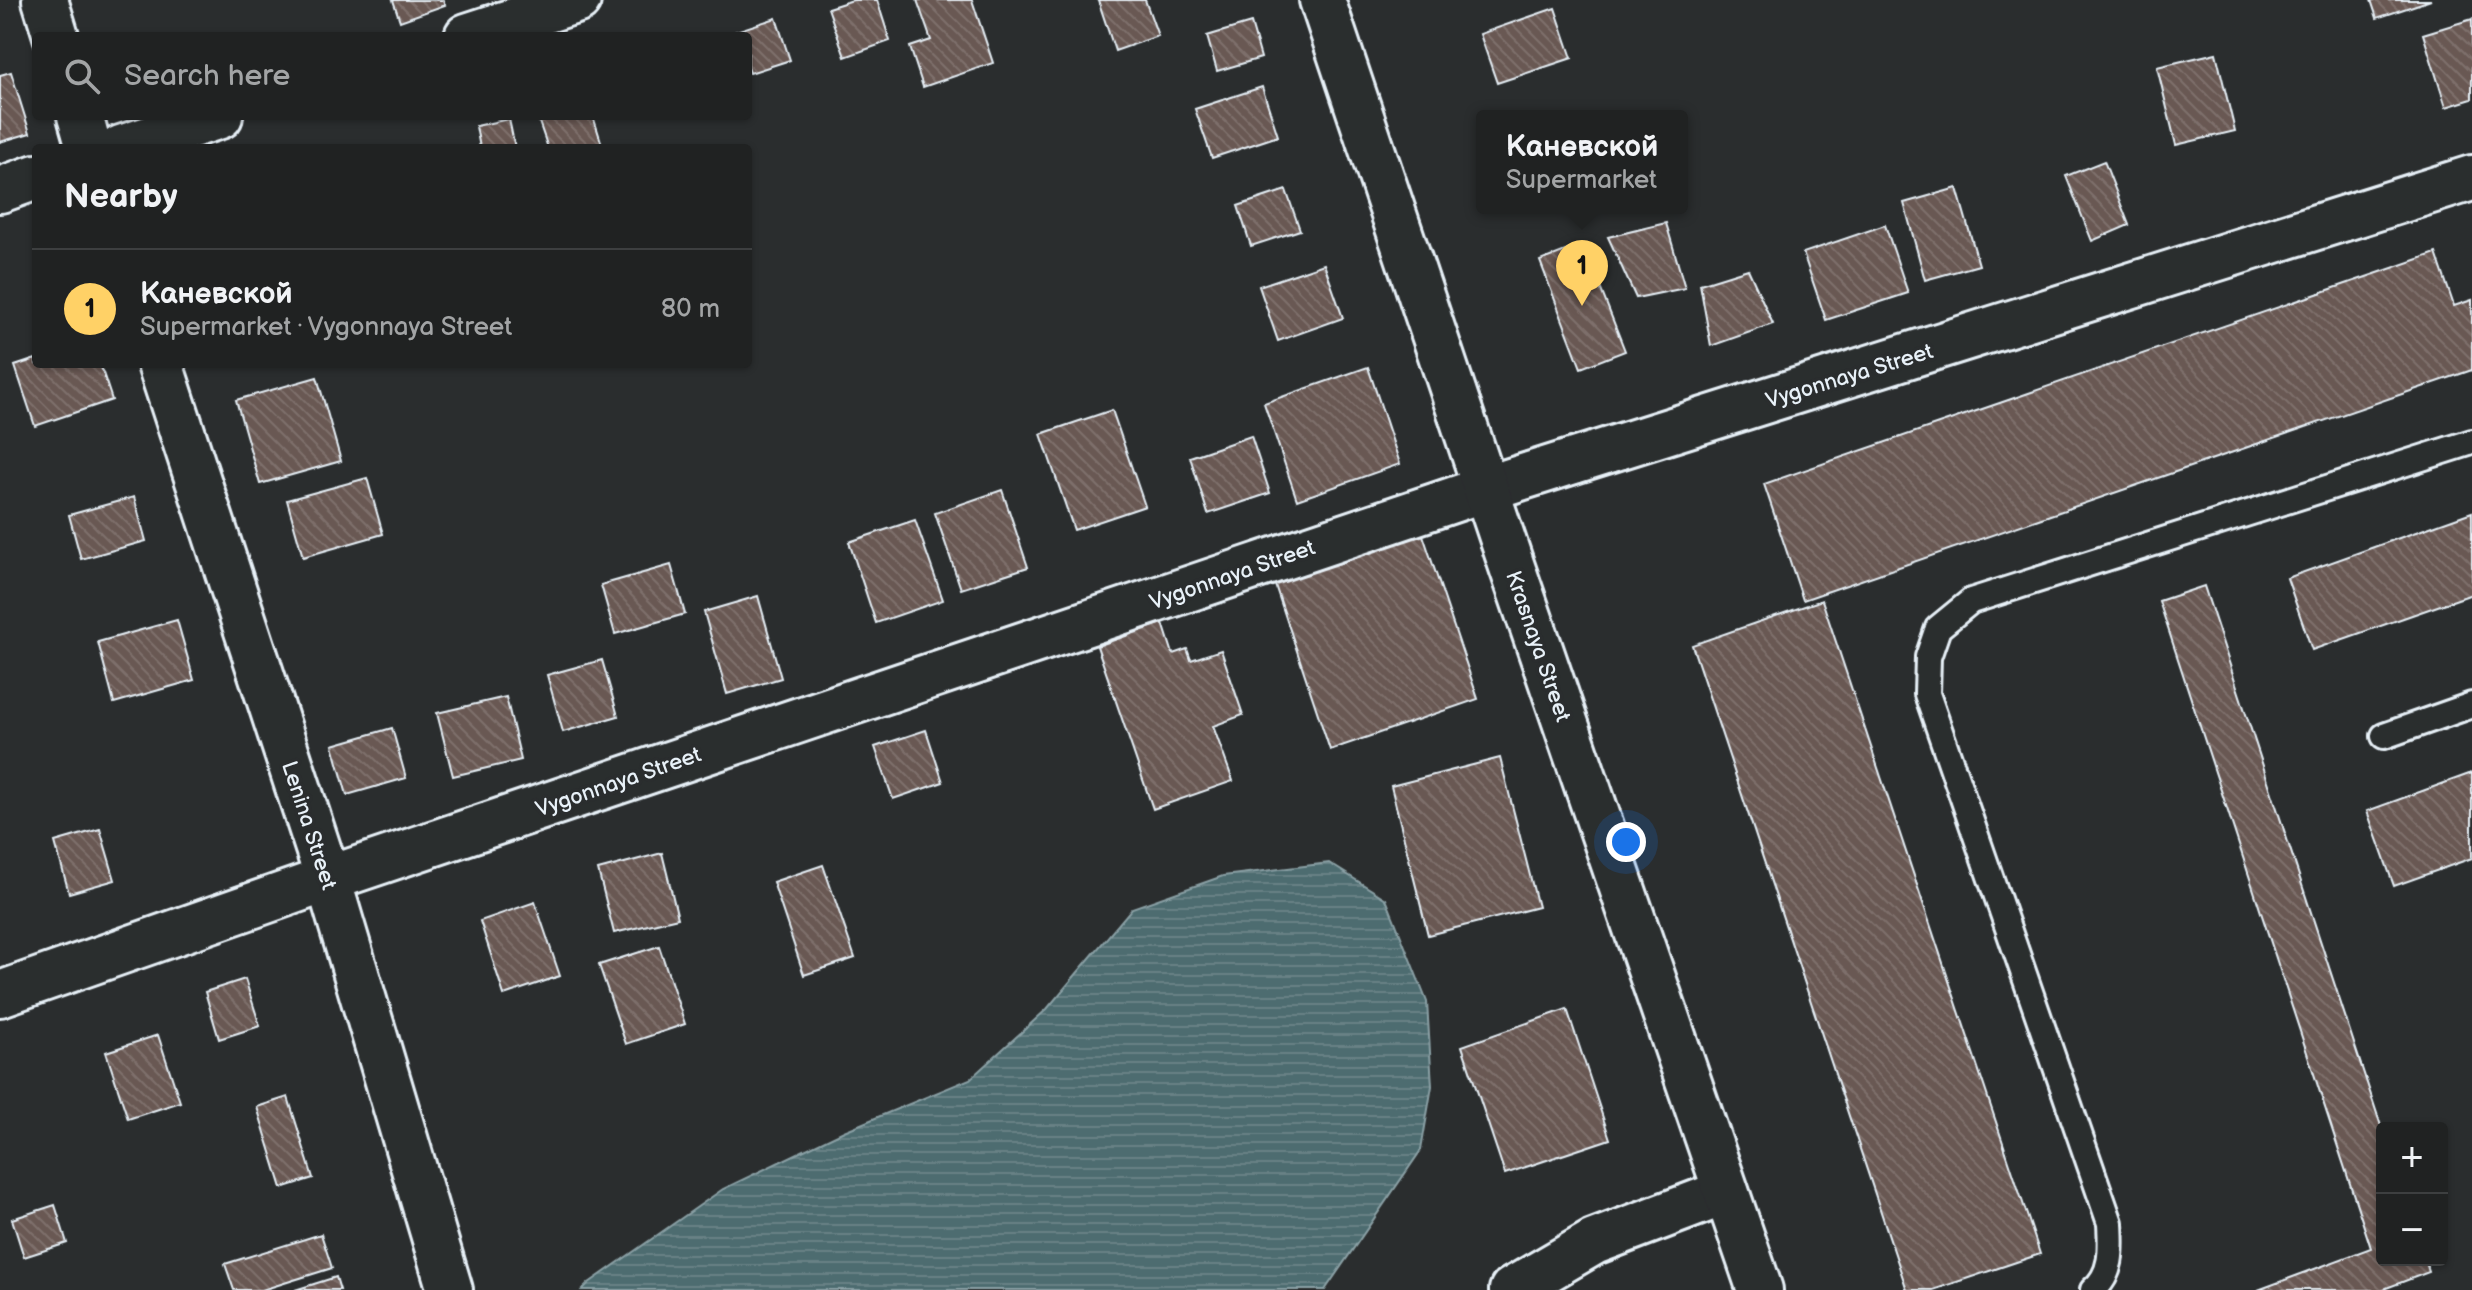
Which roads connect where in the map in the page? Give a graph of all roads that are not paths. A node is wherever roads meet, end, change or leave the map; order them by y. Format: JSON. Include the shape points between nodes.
{"nodes":[{"id":1,"x":45,"y":0,"type":"edge"},
{"id":2,"x":578,"y":0,"type":"edge"},
{"id":3,"x":1322,"y":0,"type":"edge"},
{"id":4,"x":55,"y":32,"type":"edge"},
{"id":5,"x":479,"y":32,"type":"edge"},
{"id":6,"x":81,"y":120,"type":"edge"},
{"id":7,"x":208,"y":120,"type":"edge"},
{"id":8,"x":88,"y":144,"type":"edge"},
{"id":9,"x":133,"y":144,"type":"edge"},
{"id":10,"x":32,"y":178,"type":"edge"},
{"id":11,"x":2470,"y":182,"type":"edge"},
{"id":12,"x":0,"y":190,"type":"edge"},
{"id":13,"x":161,"y":368,"type":"edge"},
{"id":14,"x":2472,"y":442,"type":"edge"},
{"id":15,"x":1485,"y":489,"type":"junction"},
{"id":16,"x":2472,"y":705,"type":"edge"},
{"id":17,"x":2384,"y":736,"type":"dead end"},
{"id":18,"x":328,"y":879,"type":"junction"},
{"id":19,"x":0,"y":994,"type":"edge"},
{"id":20,"x":1726,"y":1192,"type":"junction"},
{"id":21,"x":450,"y":1290,"type":"edge"},
{"id":22,"x":1512,"y":1290,"type":"edge"},
{"id":23,"x":1760,"y":1290,"type":"edge"},
{"id":24,"x":2093,"y":1290,"type":"edge"}],
"edges":[{"from":1,"to":4,"type":"street"},
{"from":2,"to":5,"type":"street"},
{"from":3,"to":15,"type":"street","name":"Krasnaya Street"},
{"from":6,"to":8,"type":"street"},
{"from":7,"to":9,"type":"street"},
{"from":10,"to":12,"type":"street"},
{"from":11,"to":15,"type":"street","name":"Vygonnaya Street"},
{"from":13,"to":18,"type":"street","name":"Lenina Street"},
{"from":14,"to":24,"type":"lane","via":[[1971,601],[1938,628],[1928,657],[1927,694],[2110,1223],[2111,1260]]},
{"from":15,"to":18,"type":"street","name":"Vygonnaya Street"},
{"from":15,"to":20,"type":"street","name":"Krasnaya Street"},
{"from":16,"to":17,"type":"lane"},
{"from":18,"to":19,"type":"street","name":"Vygonnaya Street"},
{"from":18,"to":21,"type":"street","name":"Lenina Street"},
{"from":20,"to":22,"type":"street","via":[[1594,1242]]},
{"from":20,"to":23,"type":"street","name":"Krasnaya Street"}]}
